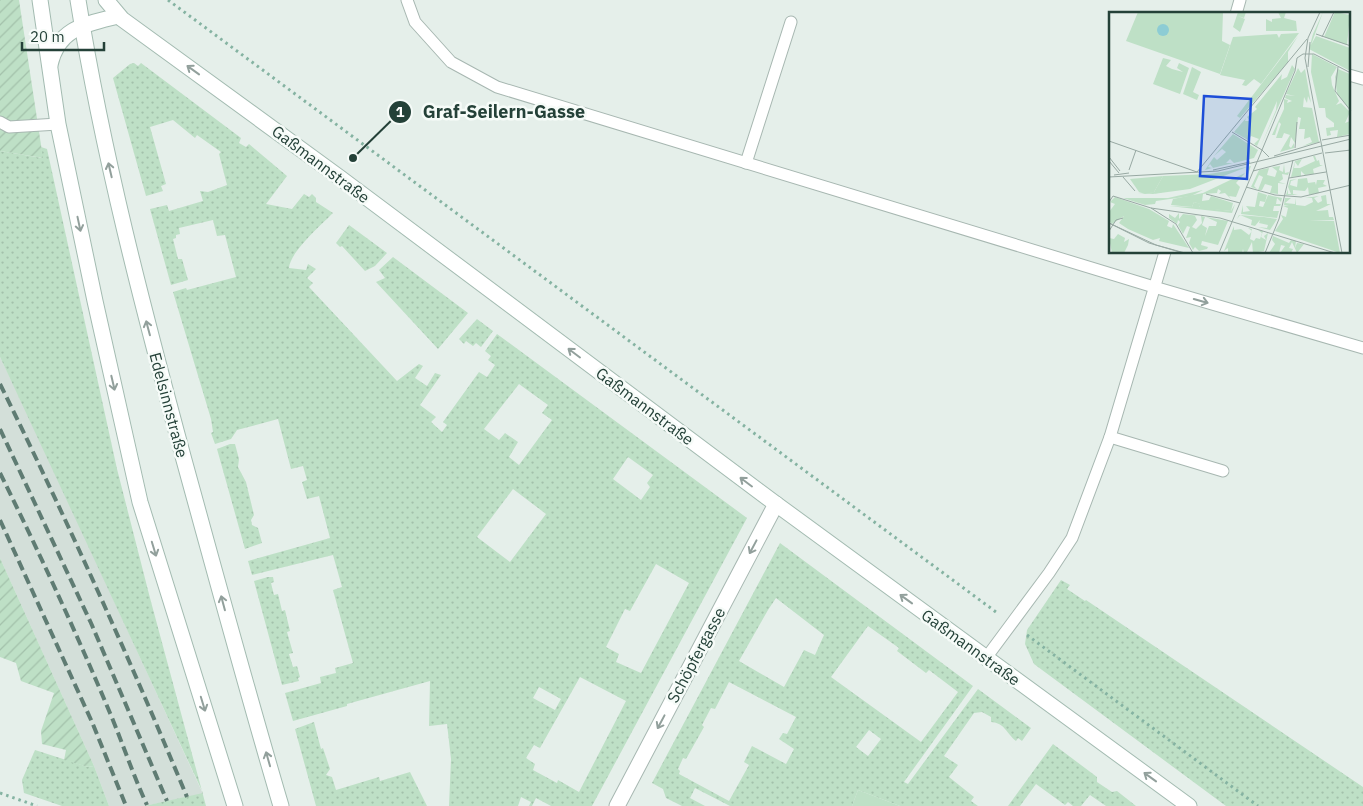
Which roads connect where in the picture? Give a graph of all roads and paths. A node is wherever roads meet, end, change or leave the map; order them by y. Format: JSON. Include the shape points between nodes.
{"nodes":[{"id":1,"x":40,"y":0,"type":"edge"},
{"id":2,"x":78,"y":0,"type":"edge"},
{"id":3,"x":106,"y":0,"type":"edge"},
{"id":4,"x":168,"y":0,"type":"edge"},
{"id":5,"x":407,"y":0,"type":"edge"},
{"id":6,"x":118,"y":16,"type":"junction"},
{"id":7,"x":791,"y":22,"type":"dead end"},
{"id":8,"x":82,"y":27,"type":"junction"},
{"id":9,"x":49,"y":70,"type":"junction"},
{"id":10,"x":1350,"y":75,"type":"edge"},
{"id":11,"x":1363,"y":79,"type":"edge"},
{"id":12,"x":0,"y":122,"type":"edge"},
{"id":13,"x":58,"y":124,"type":"junction"},
{"id":14,"x":746,"y":163,"type":"junction"},
{"id":15,"x":1164,"y":254,"type":"edge"},
{"id":16,"x":1154,"y":287,"type":"junction"},
{"id":17,"x":1363,"y":348,"type":"edge"},
{"id":18,"x":1110,"y":437,"type":"junction"},
{"id":19,"x":1223,"y":471,"type":"dead end"},
{"id":20,"x":776,"y":504,"type":"junction"},
{"id":21,"x":1012,"y":624,"type":"junction"},
{"id":22,"x":986,"y":658,"type":"junction"},
{"id":23,"x":0,"y":793,"type":"edge"},
{"id":24,"x":37,"y":806,"type":"edge"},
{"id":25,"x":235,"y":806,"type":"edge"},
{"id":26,"x":281,"y":806,"type":"edge"},
{"id":27,"x":616,"y":806,"type":"edge"},
{"id":28,"x":1189,"y":806,"type":"edge"},
{"id":29,"x":1258,"y":806,"type":"edge"}],
"edges":[{"from":1,"to":9,"type":"street"},
{"from":2,"to":8,"type":"street","name":"Edelsinnstraße"},
{"from":3,"to":6,"type":"street","name":"Gaßmannstraße"},
{"from":4,"to":21,"type":"path"},
{"from":5,"to":14,"type":"lane","via":[[415,22],[451,62],[497,87]]},
{"from":6,"to":8,"type":"street"},
{"from":20,"to":6,"type":"street","name":"Gaßmannstraße","one_way":true},
{"from":7,"to":14,"type":"lane"},
{"from":8,"to":9,"type":"street","via":[[65,35],[53,54]]},
{"from":26,"to":8,"type":"street","name":"Edelsinnstraße","one_way":true,"via":[[144,312],[99,120]]},
{"from":9,"to":13,"type":"street"},
{"from":10,"to":11,"type":"lane"},
{"from":12,"to":13,"type":"lane","via":[[9,126]]},
{"from":13,"to":25,"type":"street","one_way":true,"via":[[140,502]]},
{"from":14,"to":16,"type":"lane"},
{"from":15,"to":16,"type":"lane"},
{"from":16,"to":17,"type":"lane","one_way":true},
{"from":16,"to":18,"type":"lane"},
{"from":18,"to":19,"type":"lane"},
{"from":18,"to":21,"type":"lane","via":[[1072,538]]},
{"from":22,"to":20,"type":"street","name":"Gaßmannstraße","one_way":true},
{"from":20,"to":27,"type":"street","name":"Schöpfergasse","one_way":true},
{"from":21,"to":22,"type":"lane"},
{"from":21,"to":29,"type":"path"},
{"from":28,"to":22,"type":"street","name":"Gaßmannstraße","one_way":true},
{"from":23,"to":24,"type":"path"}]}
